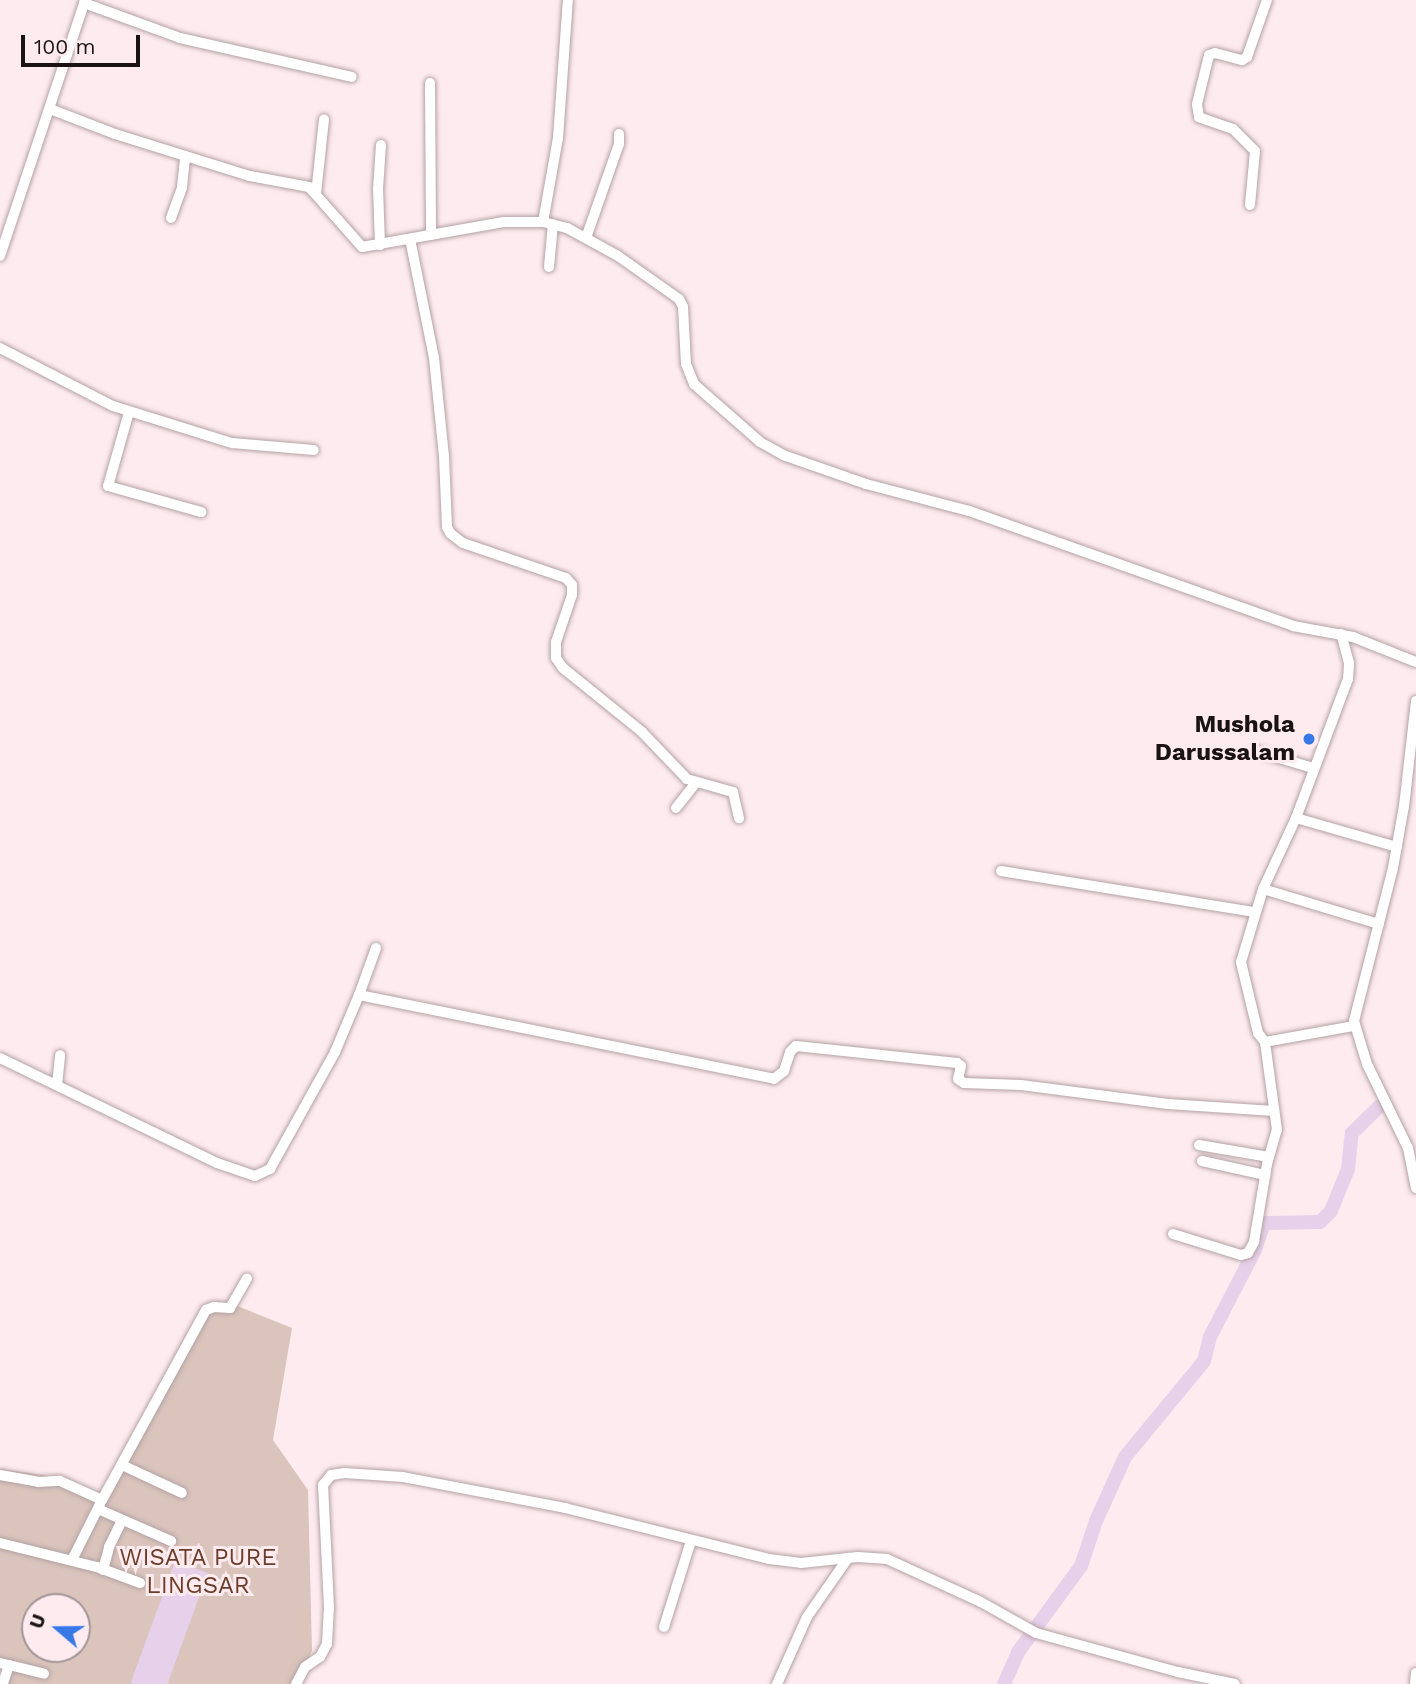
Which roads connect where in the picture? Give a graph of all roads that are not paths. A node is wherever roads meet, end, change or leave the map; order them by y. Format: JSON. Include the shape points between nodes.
{"nodes":[{"id":1,"x":568,"y":0,"type":"edge"},
{"id":2,"x":1267,"y":0,"type":"edge"},
{"id":3,"x":84,"y":2,"type":"edge"},
{"id":4,"x":352,"y":77,"type":"dead end"},
{"id":5,"x":429,"y":83,"type":"dead end"},
{"id":6,"x":50,"y":109,"type":"junction"},
{"id":7,"x":324,"y":119,"type":"dead end"},
{"id":8,"x":620,"y":134,"type":"dead end"},
{"id":9,"x":381,"y":145,"type":"dead end"},
{"id":10,"x":185,"y":156,"type":"junction"},
{"id":11,"x":316,"y":194,"type":"junction"},
{"id":12,"x":1250,"y":205,"type":"dead end"},
{"id":13,"x":172,"y":218,"type":"dead end"},
{"id":14,"x":548,"y":223,"type":"junction"},
{"id":15,"x":431,"y":235,"type":"junction"},
{"id":16,"x":586,"y":238,"type":"junction"},
{"id":17,"x":410,"y":239,"type":"junction"},
{"id":18,"x":380,"y":246,"type":"junction"},
{"id":19,"x":0,"y":256,"type":"edge"},
{"id":20,"x":550,"y":267,"type":"dead end"},
{"id":21,"x":0,"y":348,"type":"edge"},
{"id":22,"x":129,"y":412,"type":"junction"},
{"id":23,"x":314,"y":450,"type":"dead end"},
{"id":24,"x":201,"y":512,"type":"dead end"},
{"id":25,"x":1341,"y":634,"type":"junction"},
{"id":26,"x":1416,"y":662,"type":"edge"},
{"id":27,"x":1416,"y":701,"type":"edge"},
{"id":28,"x":1256,"y":751,"type":"dead end"},
{"id":29,"x":1314,"y":768,"type":"junction"},
{"id":30,"x":695,"y":784,"type":"junction"},
{"id":31,"x":676,"y":808,"type":"dead end"},
{"id":32,"x":739,"y":818,"type":"dead end"},
{"id":33,"x":1296,"y":818,"type":"junction"},
{"id":34,"x":1397,"y":847,"type":"junction"},
{"id":35,"x":1001,"y":871,"type":"dead end"},
{"id":36,"x":1263,"y":889,"type":"junction"},
{"id":37,"x":1255,"y":912,"type":"junction"},
{"id":38,"x":1379,"y":924,"type":"junction"},
{"id":39,"x":376,"y":947,"type":"dead end"},
{"id":40,"x":359,"y":995,"type":"junction"},
{"id":41,"x":1354,"y":1026,"type":"junction"},
{"id":42,"x":1265,"y":1042,"type":"junction"},
{"id":43,"x":60,"y":1055,"type":"dead end"},
{"id":44,"x":0,"y":1058,"type":"edge"},
{"id":45,"x":57,"y":1085,"type":"junction"},
{"id":46,"x":1275,"y":1111,"type":"junction"},
{"id":47,"x":1199,"y":1145,"type":"dead end"},
{"id":48,"x":1269,"y":1157,"type":"junction"},
{"id":49,"x":1202,"y":1161,"type":"dead end"},
{"id":50,"x":1265,"y":1175,"type":"junction"},
{"id":51,"x":1416,"y":1188,"type":"edge"},
{"id":52,"x":1173,"y":1234,"type":"dead end"},
{"id":53,"x":247,"y":1278,"type":"dead end"},
{"id":54,"x":122,"y":1465,"type":"junction"},
{"id":55,"x":0,"y":1475,"type":"edge"},
{"id":56,"x":181,"y":1493,"type":"dead end"},
{"id":57,"x":100,"y":1505,"type":"junction"},
{"id":58,"x":122,"y":1520,"type":"junction"},
{"id":59,"x":171,"y":1541,"type":"dead end"},
{"id":60,"x":691,"y":1541,"type":"junction"},
{"id":61,"x":0,"y":1543,"type":"edge"},
{"id":62,"x":848,"y":1558,"type":"junction"},
{"id":63,"x":72,"y":1560,"type":"junction"},
{"id":64,"x":103,"y":1570,"type":"junction"},
{"id":65,"x":140,"y":1583,"type":"dead end"},
{"id":66,"x":664,"y":1627,"type":"dead end"},
{"id":67,"x":5,"y":1664,"type":"edge"},
{"id":68,"x":1416,"y":1673,"type":"edge"},
{"id":69,"x":44,"y":1674,"type":"dead end"},
{"id":70,"x":3,"y":1684,"type":"edge"},
{"id":71,"x":296,"y":1684,"type":"edge"},
{"id":72,"x":778,"y":1684,"type":"edge"},
{"id":73,"x":1235,"y":1684,"type":"edge"},
{"id":74,"x":1415,"y":1684,"type":"edge"}],
"edges":[{"from":1,"to":14,"type":"street"},
{"from":2,"to":12,"type":"street","via":[[1247,57],[1209,55],[1197,104],[1199,117],[1233,129],[1255,151]]},
{"from":3,"to":4,"type":"street","via":[[180,38]]},
{"from":3,"to":6,"type":"street"},
{"from":5,"to":15,"type":"street"},
{"from":6,"to":10,"type":"street"},
{"from":6,"to":19,"type":"street"},
{"from":7,"to":11,"type":"street"},
{"from":8,"to":16,"type":"street"},
{"from":9,"to":18,"type":"street"},
{"from":10,"to":11,"type":"street","via":[[260,179],[295,184]]},
{"from":10,"to":13,"type":"street"},
{"from":11,"to":18,"type":"street","via":[[358,245]]},
{"from":14,"to":15,"type":"street","via":[[504,222]]},
{"from":14,"to":16,"type":"street"},
{"from":14,"to":20,"type":"street"},
{"from":15,"to":17,"type":"street"},
{"from":16,"to":25,"type":"street","via":[[679,299],[686,364],[694,384],[760,442],[866,484],[969,511],[1293,626]]},
{"from":17,"to":18,"type":"street"},
{"from":17,"to":30,"type":"street","via":[[433,358],[447,527],[463,543],[566,578],[572,595],[556,642],[556,658]]},
{"from":21,"to":22,"type":"street"},
{"from":22,"to":23,"type":"street","via":[[232,443]]},
{"from":22,"to":24,"type":"street","via":[[108,486]]},
{"from":25,"to":26,"type":"street"},
{"from":25,"to":29,"type":"street","via":[[1350,672]]},
{"from":27,"to":34,"type":"street"},
{"from":28,"to":29,"type":"street"},
{"from":29,"to":33,"type":"street"},
{"from":30,"to":31,"type":"street"},
{"from":30,"to":32,"type":"street","via":[[733,792]]},
{"from":33,"to":34,"type":"street"},
{"from":33,"to":36,"type":"street"},
{"from":34,"to":38,"type":"street"},
{"from":35,"to":37,"type":"street"},
{"from":36,"to":37,"type":"street"},
{"from":36,"to":38,"type":"street"},
{"from":37,"to":42,"type":"street","via":[[1242,969],[1259,1036]]},
{"from":38,"to":41,"type":"street"},
{"from":39,"to":40,"type":"street"},
{"from":40,"to":45,"type":"street","via":[[335,1052],[264,1174],[249,1175],[217,1163]]},
{"from":40,"to":46,"type":"street","via":[[774,1079],[784,1071],[796,1046],[960,1064],[958,1079],[964,1083]]},
{"from":41,"to":42,"type":"street"},
{"from":41,"to":51,"type":"street","via":[[1408,1148]]},
{"from":42,"to":46,"type":"street"},
{"from":43,"to":45,"type":"street"},
{"from":44,"to":45,"type":"street"},
{"from":46,"to":48,"type":"street","via":[[1277,1130]]},
{"from":47,"to":48,"type":"street"},
{"from":48,"to":50,"type":"street"},
{"from":49,"to":50,"type":"street"},
{"from":50,"to":52,"type":"street","via":[[1248,1253],[1241,1255]]},
{"from":53,"to":54,"type":"street","via":[[230,1308],[206,1310]]},
{"from":54,"to":56,"type":"street"},
{"from":54,"to":57,"type":"street"},
{"from":55,"to":57,"type":"street","via":[[60,1481]]},
{"from":57,"to":58,"type":"street"},
{"from":57,"to":63,"type":"street"},
{"from":58,"to":59,"type":"street"},
{"from":58,"to":64,"type":"street"},
{"from":60,"to":62,"type":"street","via":[[790,1563]]},
{"from":60,"to":66,"type":"street"},
{"from":60,"to":71,"type":"street","via":[[565,1508],[468,1489],[389,1475],[335,1473],[323,1485],[327,1644]]},
{"from":61,"to":63,"type":"street"},
{"from":62,"to":72,"type":"street","via":[[807,1617]]},
{"from":62,"to":73,"type":"street","via":[[878,1557],[905,1565],[1033,1631]]},
{"from":63,"to":64,"type":"street"},
{"from":64,"to":65,"type":"street"},
{"from":67,"to":69,"type":"street"},
{"from":67,"to":70,"type":"street"},
{"from":68,"to":74,"type":"street"}]}
